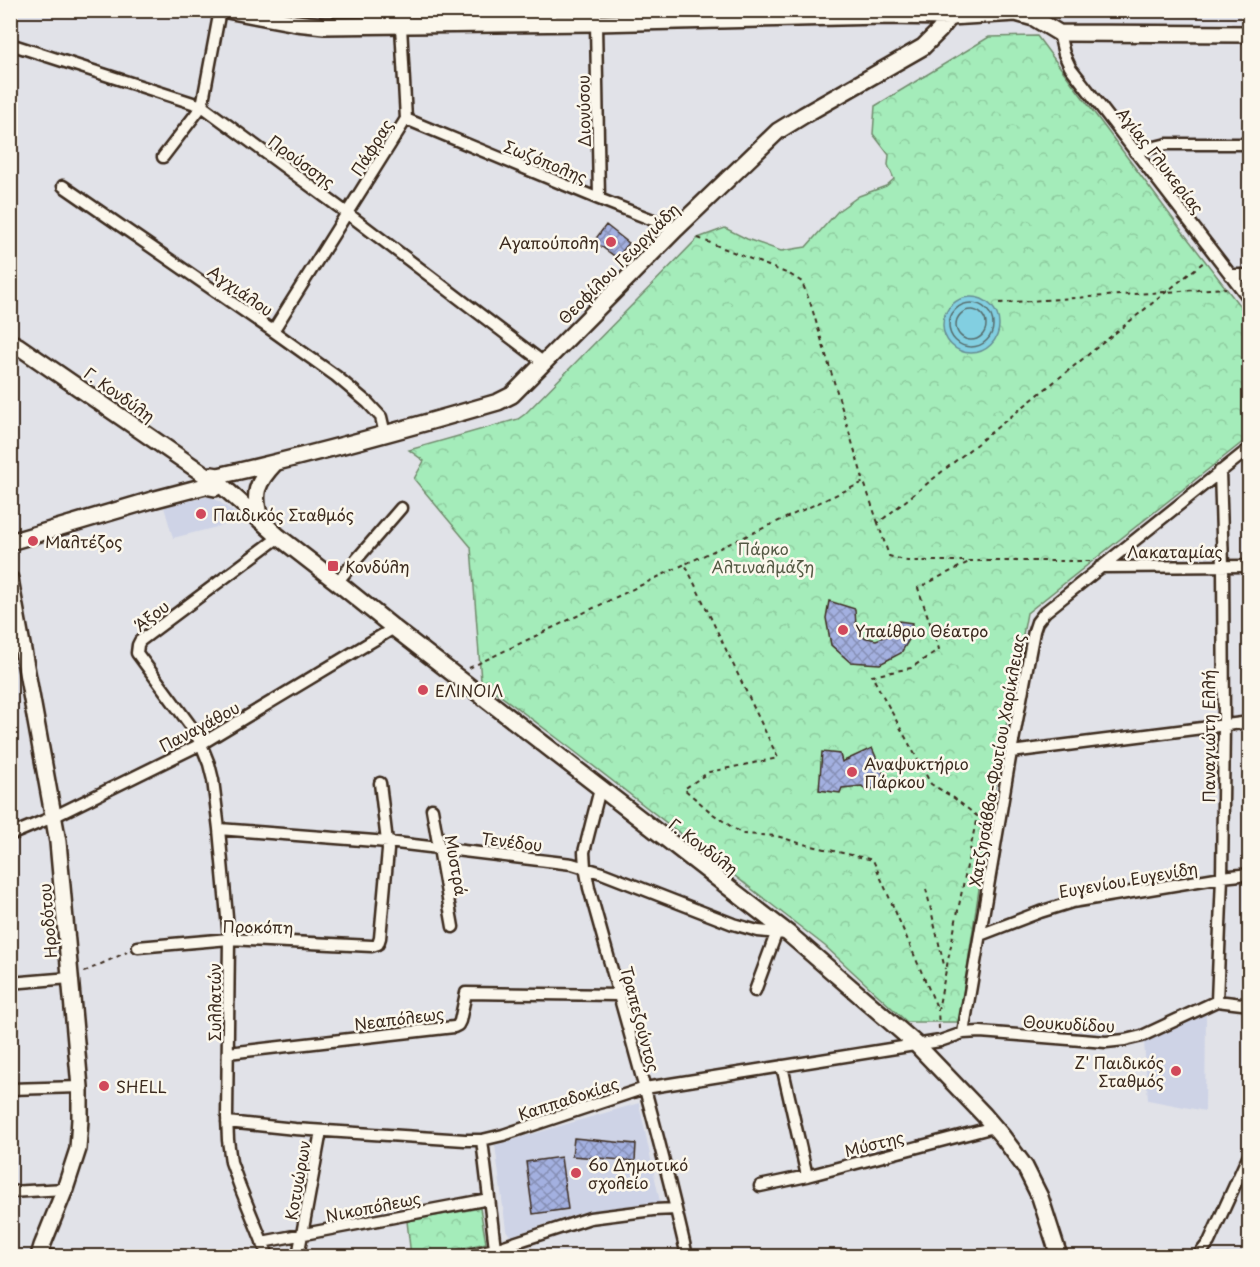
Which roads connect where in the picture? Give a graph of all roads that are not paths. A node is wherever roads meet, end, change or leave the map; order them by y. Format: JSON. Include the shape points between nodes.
{"nodes":[{"id":1,"x":220,"y":10,"type":"edge"},
{"id":2,"x":227,"y":10,"type":"edge"},
{"id":3,"x":1016,"y":12,"type":"edge"},
{"id":4,"x":950,"y":17,"type":"junction"},
{"id":5,"x":596,"y":23,"type":"junction"},
{"id":6,"x":401,"y":26,"type":"junction"},
{"id":7,"x":1059,"y":33,"type":"junction"},
{"id":8,"x":1250,"y":34,"type":"edge"},
{"id":9,"x":10,"y":44,"type":"edge"},
{"id":10,"x":202,"y":106,"type":"junction"},
{"id":11,"x":406,"y":119,"type":"junction"},
{"id":12,"x":1250,"y":144,"type":"edge"},
{"id":13,"x":1135,"y":152,"type":"junction"},
{"id":14,"x":164,"y":157,"type":"dead end"},
{"id":15,"x":63,"y":186,"type":"dead end"},
{"id":16,"x":599,"y":199,"type":"junction"},
{"id":17,"x":347,"y":213,"type":"junction"},
{"id":18,"x":676,"y":229,"type":"junction"},
{"id":19,"x":1230,"y":275,"type":"junction"},
{"id":20,"x":1250,"y":275,"type":"edge"},
{"id":21,"x":1250,"y":300,"type":"edge"},
{"id":22,"x":273,"y":331,"type":"junction"},
{"id":23,"x":10,"y":342,"type":"edge"},
{"id":24,"x":544,"y":363,"type":"junction"},
{"id":25,"x":385,"y":434,"type":"junction"},
{"id":26,"x":1250,"y":448,"type":"edge"},
{"id":27,"x":275,"y":463,"type":"junction"},
{"id":28,"x":1220,"y":471,"type":"junction"},
{"id":29,"x":214,"y":481,"type":"junction"},
{"id":30,"x":401,"y":508,"type":"dead end"},
{"id":31,"x":261,"y":521,"type":"junction"},
{"id":32,"x":279,"y":537,"type":"junction"},
{"id":33,"x":10,"y":542,"type":"edge"},
{"id":34,"x":1096,"y":564,"type":"junction"},
{"id":35,"x":1223,"y":566,"type":"junction"},
{"id":36,"x":1250,"y":566,"type":"edge"},
{"id":37,"x":10,"y":579,"type":"edge"},
{"id":38,"x":337,"y":582,"type":"junction"},
{"id":39,"x":394,"y":628,"type":"junction"},
{"id":40,"x":1250,"y":722,"type":"edge"},
{"id":41,"x":1224,"y":725,"type":"junction"},
{"id":42,"x":201,"y":744,"type":"junction"},
{"id":43,"x":1011,"y":752,"type":"junction"},
{"id":44,"x":380,"y":783,"type":"dead end"},
{"id":45,"x":600,"y":789,"type":"junction"},
{"id":46,"x":432,"y":809,"type":"dead end"},
{"id":47,"x":54,"y":817,"type":"junction"},
{"id":48,"x":219,"y":829,"type":"junction"},
{"id":49,"x":10,"y":835,"type":"edge"},
{"id":50,"x":388,"y":842,"type":"junction"},
{"id":51,"x":438,"y":847,"type":"junction"},
{"id":52,"x":585,"y":867,"type":"junction"},
{"id":53,"x":1250,"y":874,"type":"edge"},
{"id":54,"x":1222,"y":877,"type":"junction"},
{"id":55,"x":453,"y":927,"type":"dead end"},
{"id":56,"x":782,"y":934,"type":"junction"},
{"id":57,"x":980,"y":934,"type":"junction"},
{"id":58,"x":229,"y":939,"type":"junction"},
{"id":59,"x":138,"y":947,"type":"road end"},
{"id":60,"x":70,"y":978,"type":"junction"},
{"id":61,"x":10,"y":983,"type":"edge"},
{"id":62,"x":755,"y":991,"type":"dead end"},
{"id":63,"x":619,"y":995,"type":"junction"},
{"id":64,"x":1216,"y":1001,"type":"junction"},
{"id":65,"x":1250,"y":1005,"type":"edge"},
{"id":66,"x":963,"y":1033,"type":"junction"},
{"id":67,"x":916,"y":1044,"type":"junction"},
{"id":68,"x":228,"y":1053,"type":"junction"},
{"id":69,"x":782,"y":1066,"type":"junction"},
{"id":70,"x":80,"y":1087,"type":"junction"},
{"id":71,"x":645,"y":1088,"type":"junction"},
{"id":72,"x":10,"y":1089,"type":"edge"},
{"id":73,"x":227,"y":1122,"type":"junction"},
{"id":74,"x":994,"y":1127,"type":"junction"},
{"id":75,"x":321,"y":1131,"type":"junction"},
{"id":76,"x":482,"y":1140,"type":"junction"},
{"id":77,"x":1250,"y":1152,"type":"edge"},
{"id":78,"x":807,"y":1176,"type":"junction"},
{"id":79,"x":760,"y":1186,"type":"dead end"},
{"id":80,"x":65,"y":1189,"type":"junction"},
{"id":81,"x":10,"y":1192,"type":"edge"},
{"id":82,"x":489,"y":1199,"type":"junction"},
{"id":83,"x":676,"y":1209,"type":"junction"},
{"id":84,"x":303,"y":1234,"type":"junction"},
{"id":85,"x":262,"y":1242,"type":"junction"},
{"id":86,"x":495,"y":1253,"type":"edge"},
{"id":87,"x":44,"y":1256,"type":"edge"},
{"id":88,"x":268,"y":1257,"type":"edge"},
{"id":89,"x":298,"y":1257,"type":"edge"},
{"id":90,"x":464,"y":1257,"type":"edge"},
{"id":91,"x":687,"y":1257,"type":"edge"},
{"id":92,"x":1059,"y":1257,"type":"edge"},
{"id":93,"x":1198,"y":1257,"type":"edge"}],
"edges":[{"from":1,"to":10,"type":"street"},
{"from":2,"to":6,"type":"street","via":[[296,24]]},
{"from":3,"to":4,"type":"street"},
{"from":3,"to":7,"type":"street"},
{"from":4,"to":5,"type":"street"},
{"from":4,"to":18,"type":"street","name":"Θεοφίλου Γεωργιάδη","via":[[923,47],[778,131]]},
{"from":5,"to":6,"type":"street"},
{"from":5,"to":16,"type":"street","name":"Διονύσου"},
{"from":6,"to":11,"type":"street","name":"Πάφρας"},
{"from":7,"to":8,"type":"street"},
{"from":7,"to":13,"type":"street","name":"Αγίας Γλυκερίας","via":[[1067,62]]},
{"from":9,"to":10,"type":"street","name":"Προύσσης"},
{"from":10,"to":14,"type":"street"},
{"from":10,"to":17,"type":"street","name":"Προύσσης"},
{"from":11,"to":16,"type":"street","name":"Σωζόπολης"},
{"from":11,"to":17,"type":"street","name":"Πάφρας"},
{"from":12,"to":13,"type":"street","via":[[1167,144]]},
{"from":13,"to":19,"type":"street","name":"Αγίας Γλυκερίας"},
{"from":15,"to":22,"type":"street","name":"Αγχιάλου"},
{"from":16,"to":18,"type":"street","name":"Σωζόπολης"},
{"from":17,"to":22,"type":"street","name":"Πάφρας"},
{"from":17,"to":24,"type":"street","name":"Προύσσης"},
{"from":18,"to":24,"type":"street","name":"Θεοφίλου Γεωργιάδη"},
{"from":19,"to":20,"type":"street"},
{"from":19,"to":21,"type":"street","name":"Αγίας Γλυκερίας"},
{"from":22,"to":25,"type":"street","name":"Αγχιάλου","via":[[368,403],[381,417]]},
{"from":23,"to":29,"type":"street","name":"Γ. Κονδύλη"},
{"from":24,"to":25,"type":"street","name":"Θεοφίλου Γεωργιάδη","via":[[504,400]]},
{"from":25,"to":27,"type":"street","name":"Θεοφίλου Γεωργιάδη"},
{"from":26,"to":28,"type":"street","name":"Χατζησάββα-Φωτίου Χαρίκλειας"},
{"from":27,"to":29,"type":"street","name":"Θεοφίλου Γεωργιάδη"},
{"from":27,"to":31,"type":"street","via":[[257,488]]},
{"from":28,"to":34,"type":"street","name":"Χατζησάββα-Φωτίου Χαρίκλειας"},
{"from":28,"to":35,"type":"street","name":"Παναγιώτη Ελλή"},
{"from":29,"to":31,"type":"street","name":"Γ. Κονδύλη"},
{"from":29,"to":33,"type":"street","name":"Θεοφίλου Γεωργιάδη"},
{"from":30,"to":38,"type":"street"},
{"from":31,"to":32,"type":"street","name":"Γ. Κονδύλη"},
{"from":32,"to":38,"type":"street","name":"Γ. Κονδύλη"},
{"from":32,"to":42,"type":"street","name":"Άξου","via":[[138,645],[137,652]]},
{"from":34,"to":35,"type":"street","name":"Λακαταμίας"},
{"from":34,"to":43,"type":"street","name":"Χατζησάββα-Φωτίου Χαρίκλειας","via":[[1038,622]]},
{"from":35,"to":36,"type":"street","name":"Λακαταμίας"},
{"from":35,"to":41,"type":"street","name":"Παναγιώτη Ελλή"},
{"from":37,"to":47,"type":"street","name":"Ηροδότου"},
{"from":38,"to":39,"type":"street","name":"Γ. Κονδύλη"},
{"from":39,"to":42,"type":"street","name":"Παναγάθου"},
{"from":39,"to":45,"type":"street","name":"Γ. Κονδύλη"},
{"from":40,"to":41,"type":"street"},
{"from":41,"to":43,"type":"street"},
{"from":41,"to":54,"type":"street","name":"Παναγιώτη Ελλή"},
{"from":42,"to":47,"type":"street","name":"Παναγάθου"},
{"from":42,"to":48,"type":"street","name":"Συλλατών","via":[[211,773]]},
{"from":43,"to":57,"type":"street","name":"Χατζησάββα-Φωτίου Χαρίκλειας"},
{"from":44,"to":50,"type":"street"},
{"from":45,"to":52,"type":"street","name":"Τραπεζούντος","via":[[584,852]]},
{"from":45,"to":56,"type":"street","name":"Γ. Κονδύλη"},
{"from":46,"to":51,"type":"street","name":"Μυστρά"},
{"from":47,"to":49,"type":"street","name":"Παναγάθου"},
{"from":47,"to":60,"type":"street","name":"Ηροδότου"},
{"from":48,"to":50,"type":"street","name":"Τενέδου"},
{"from":48,"to":58,"type":"street","name":"Συλλατών"},
{"from":50,"to":51,"type":"street","name":"Τενέδου"},
{"from":50,"to":58,"type":"street","name":"Προκόπη","via":[[378,944]]},
{"from":51,"to":52,"type":"street","name":"Τενέδου"},
{"from":51,"to":55,"type":"street","name":"Μυστρά"},
{"from":52,"to":56,"type":"street","name":"Τενέδου","via":[[734,924]]},
{"from":52,"to":63,"type":"street","name":"Τραπεζούντος"},
{"from":53,"to":54,"type":"street","name":"Ευγενίου Ευγενίδη"},
{"from":54,"to":57,"type":"street","name":"Ευγενίου Ευγενίδη","via":[[1072,902]]},
{"from":54,"to":64,"type":"street","name":"Παναγιώτη Ελλή"},
{"from":56,"to":62,"type":"street"},
{"from":56,"to":67,"type":"street","name":"Γ. Κονδύλη"},
{"from":57,"to":66,"type":"street","name":"Χατζησάββα-Φωτίου Χαρίκλειας"},
{"from":58,"to":59,"type":"street","name":"Προκόπη"},
{"from":58,"to":68,"type":"street","name":"Συλλατών"},
{"from":60,"to":61,"type":"street"},
{"from":60,"to":70,"type":"street","name":"Ηροδότου"},
{"from":63,"to":68,"type":"street","name":"Νεαπόλεως","via":[[466,993],[460,1021],[454,1027]]},
{"from":63,"to":71,"type":"street","name":"Τραπεζούντος"},
{"from":64,"to":65,"type":"street"},
{"from":64,"to":66,"type":"street","name":"Θουκυδίδου","via":[[1142,1036],[1125,1040]]},
{"from":66,"to":67,"type":"street","name":"Θουκυδίδου"},
{"from":67,"to":69,"type":"street","name":"Καππαδοκίας"},
{"from":67,"to":74,"type":"street","name":"Γ. Κονδύλη"},
{"from":68,"to":73,"type":"street","name":"Συλλατών"},
{"from":69,"to":71,"type":"street","name":"Καππαδοκίας"},
{"from":69,"to":78,"type":"street"},
{"from":70,"to":72,"type":"street"},
{"from":70,"to":80,"type":"street","name":"Ηροδότου","via":[[78,1149]]},
{"from":71,"to":76,"type":"street","name":"Καππαδοκίας"},
{"from":71,"to":83,"type":"street","name":"Τραπεζούντος"},
{"from":73,"to":75,"type":"street","name":"Καππαδοκίας"},
{"from":73,"to":85,"type":"street","name":"Συλλατών","via":[[231,1162]]},
{"from":74,"to":78,"type":"street","name":"Μύστης"},
{"from":74,"to":92,"type":"street","name":"Γ. Κονδύλη","via":[[1031,1177]]},
{"from":75,"to":76,"type":"street","name":"Καππαδοκίας"},
{"from":75,"to":84,"type":"street","name":"Κοτυώρων"},
{"from":76,"to":82,"type":"street"},
{"from":77,"to":93,"type":"street","via":[[1209,1242]]},
{"from":78,"to":79,"type":"street","name":"Μύστης"},
{"from":80,"to":81,"type":"street"},
{"from":80,"to":87,"type":"street","name":"Ηροδότου"},
{"from":82,"to":84,"type":"street","name":"Νικοπόλεως"},
{"from":82,"to":86,"type":"street"},
{"from":83,"to":86,"type":"street","via":[[590,1218]]},
{"from":83,"to":91,"type":"street","name":"Τραπεζούντος"},
{"from":84,"to":85,"type":"street","name":"Νικοπόλεως"},
{"from":84,"to":89,"type":"street","name":"Κοτυώρων"},
{"from":85,"to":88,"type":"street","name":"Συλλατών"},
{"from":86,"to":90,"type":"street"}]}
